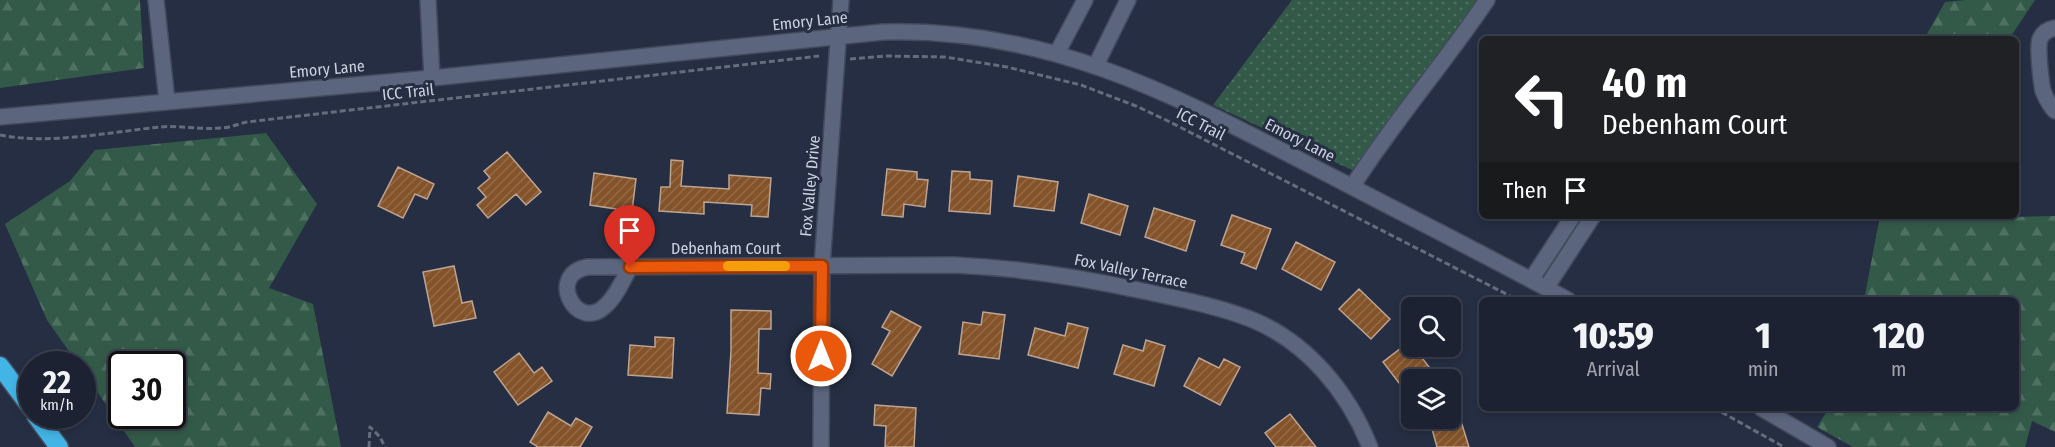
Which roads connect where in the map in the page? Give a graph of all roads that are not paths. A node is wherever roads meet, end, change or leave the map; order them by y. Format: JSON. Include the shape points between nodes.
{"nodes":[{"id":1,"x":156,"y":0,"type":"edge"},
{"id":2,"x":428,"y":0,"type":"edge"},
{"id":3,"x":841,"y":0,"type":"edge"},
{"id":4,"x":1085,"y":0,"type":"edge"},
{"id":5,"x":1128,"y":0,"type":"edge"},
{"id":6,"x":1487,"y":0,"type":"edge"},
{"id":7,"x":2055,"y":28,"type":"edge"},
{"id":8,"x":839,"y":36,"type":"junction"},
{"id":9,"x":1057,"y":53,"type":"junction"},
{"id":10,"x":1096,"y":65,"type":"junction"},
{"id":11,"x":432,"y":78,"type":"junction"},
{"id":12,"x":167,"y":101,"type":"junction"},
{"id":13,"x":2055,"y":111,"type":"edge"},
{"id":14,"x":0,"y":117,"type":"edge"},
{"id":15,"x":1352,"y":187,"type":"junction"},
{"id":16,"x":1571,"y":219,"type":"edge"},
{"id":17,"x":1591,"y":219,"type":"edge"},
{"id":18,"x":822,"y":266,"type":"junction"},
{"id":19,"x":630,"y":267,"type":"dead end"},
{"id":20,"x":1531,"y":280,"type":"junction"},
{"id":21,"x":1546,"y":288,"type":"junction"},
{"id":22,"x":1562,"y":297,"type":"edge"},
{"id":23,"x":0,"y":366,"type":"edge"},
{"id":24,"x":18,"y":390,"type":"edge"},
{"id":25,"x":1766,"y":411,"type":"edge"},
{"id":26,"x":46,"y":429,"type":"edge"},
{"id":27,"x":59,"y":447,"type":"edge"},
{"id":28,"x":821,"y":447,"type":"edge"},
{"id":29,"x":1370,"y":447,"type":"edge"},
{"id":30,"x":1828,"y":447,"type":"edge"}],
"edges":[{"from":1,"to":12,"type":"street"},
{"from":2,"to":11,"type":"street"},
{"from":3,"to":8,"type":"street","name":"Fox Valley Drive"},
{"from":4,"to":9,"type":"street"},
{"from":5,"to":10,"type":"street"},
{"from":6,"to":15,"type":"street"},
{"from":7,"to":13,"type":"street","via":[[2047,30],[2039,47],[2043,90]]},
{"from":8,"to":9,"type":"street","name":"Emory Lane","via":[[931,32],[1005,41]]},
{"from":8,"to":11,"type":"street","name":"Emory Lane"},
{"from":8,"to":18,"type":"street","name":"Fox Valley Drive"},
{"from":9,"to":10,"type":"street","name":"Emory Lane"},
{"from":10,"to":15,"type":"street","name":"Emory Lane","via":[[1186,103]]},
{"from":11,"to":12,"type":"street","name":"Emory Lane"},
{"from":12,"to":14,"type":"street","name":"Emory Lane"},
{"from":15,"to":20,"type":"street","name":"Emory Lane"},
{"from":16,"to":20,"type":"street"},
{"from":17,"to":21,"type":"street"},
{"from":18,"to":19,"type":"street","name":"Debenham Court"},
{"from":18,"to":28,"type":"street","name":"Fox Valley Drive"},
{"from":18,"to":29,"type":"street","name":"Fox Valley Terrace","via":[[954,265],[1030,270],[1102,282],[1233,313],[1276,333],[1314,361],[1346,399]]},
{"from":20,"to":21,"type":"street","name":"Emory Lane"},
{"from":21,"to":22,"type":"street","name":"Emory Lane"},
{"from":23,"to":24,"type":"highway"},
{"from":25,"to":30,"type":"street"},
{"from":26,"to":27,"type":"highway"}]}
